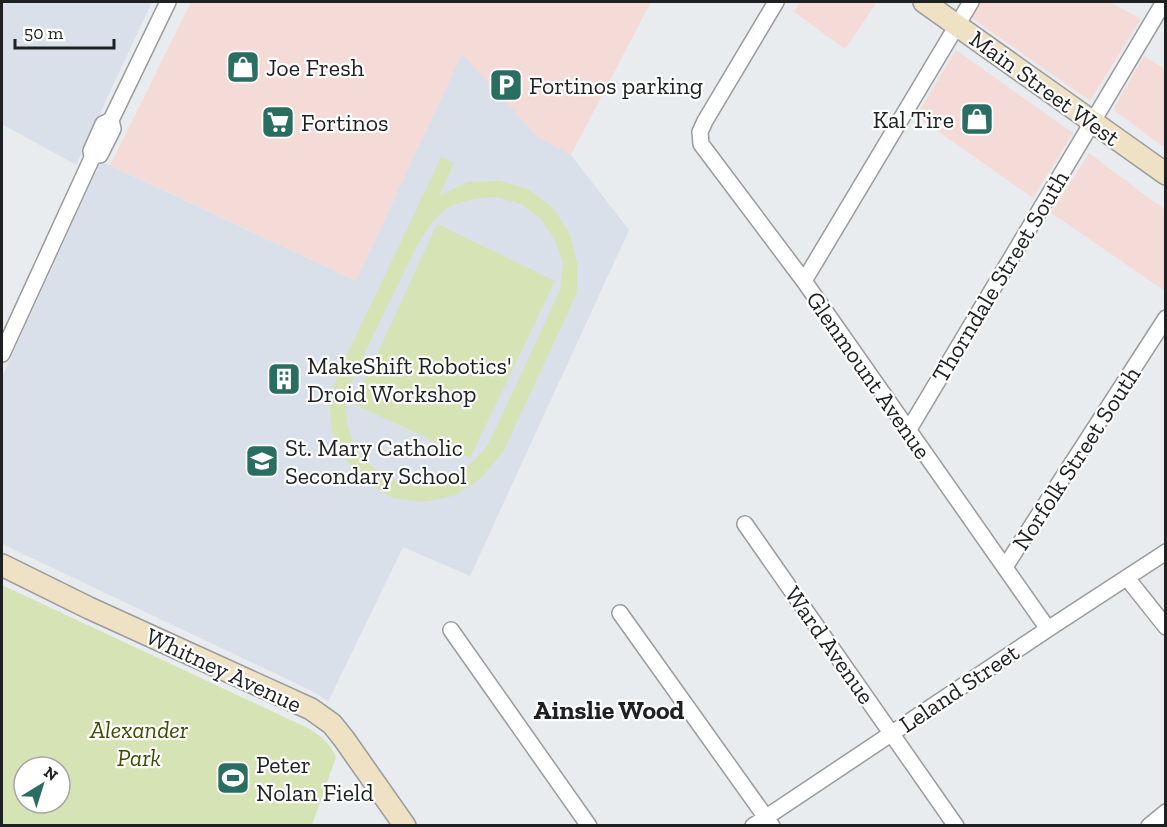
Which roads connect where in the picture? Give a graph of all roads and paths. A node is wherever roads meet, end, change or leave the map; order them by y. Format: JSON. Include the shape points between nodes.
{"nodes":[{"id":1,"x":168,"y":2,"type":"edge"},
{"id":2,"x":776,"y":2,"type":"edge"},
{"id":3,"x":924,"y":2,"type":"edge"},
{"id":4,"x":970,"y":2,"type":"edge"},
{"id":5,"x":1164,"y":2,"type":"edge"},
{"id":6,"x":956,"y":25,"type":"junction"},
{"id":7,"x":1092,"y":122,"type":"junction"},
{"id":8,"x":1166,"y":174,"type":"edge"},
{"id":9,"x":804,"y":281,"type":"junction"},
{"id":10,"x":1166,"y":318,"type":"edge"},
{"id":11,"x":2,"y":354,"type":"edge"},
{"id":12,"x":908,"y":431,"type":"junction"},
{"id":13,"x":745,"y":524,"type":"dead end"},
{"id":14,"x":1166,"y":552,"type":"edge"},
{"id":15,"x":2,"y":565,"type":"edge"},
{"id":16,"x":1005,"y":567,"type":"junction"},
{"id":17,"x":1127,"y":578,"type":"junction"},
{"id":18,"x":620,"y":613,"type":"dead end"},
{"id":19,"x":1166,"y":627,"type":"edge"},
{"id":20,"x":1048,"y":628,"type":"junction"},
{"id":21,"x":451,"y":630,"type":"dead end"},
{"id":22,"x":891,"y":734,"type":"junction"},
{"id":23,"x":1166,"y":812,"type":"edge"},
{"id":24,"x":764,"y":823,"type":"edge"},
{"id":25,"x":405,"y":825,"type":"edge"},
{"id":26,"x":589,"y":825,"type":"edge"},
{"id":27,"x":956,"y":825,"type":"edge"},
{"id":28,"x":1149,"y":825,"type":"edge"}],
"edges":[{"from":1,"to":11,"type":"street","via":[[111,120],[113,129],[99,156],[92,158]]},
{"from":2,"to":9,"type":"street","name":"Glenmount Avenue","via":[[705,121],[700,132],[701,144]]},
{"from":3,"to":6,"type":"street","name":"Main Street West"},
{"from":4,"to":6,"type":"street"},
{"from":5,"to":7,"type":"street","name":"Thorndale Street South"},
{"from":6,"to":7,"type":"street","name":"Main Street West"},
{"from":6,"to":9,"type":"street"},
{"from":7,"to":8,"type":"street","name":"Main Street West"},
{"from":7,"to":12,"type":"street","name":"Thorndale Street South"},
{"from":9,"to":12,"type":"street","name":"Glenmount Avenue"},
{"from":10,"to":16,"type":"street","name":"Norfolk Street South"},
{"from":12,"to":16,"type":"street","name":"Glenmount Avenue"},
{"from":13,"to":22,"type":"street","name":"Ward Avenue"},
{"from":14,"to":17,"type":"street","name":"Leland Street"},
{"from":15,"to":25,"type":"street","name":"Whitney Avenue","via":[[311,709],[332,724]]},
{"from":16,"to":20,"type":"street","name":"Glenmount Avenue"},
{"from":17,"to":19,"type":"street"},
{"from":17,"to":20,"type":"street","name":"Leland Street"},
{"from":18,"to":24,"type":"street"},
{"from":20,"to":22,"type":"street","name":"Leland Street"},
{"from":21,"to":26,"type":"street"},
{"from":22,"to":24,"type":"street","name":"Leland Street"},
{"from":22,"to":27,"type":"street","name":"Ward Avenue"},
{"from":23,"to":28,"type":"street"}]}
